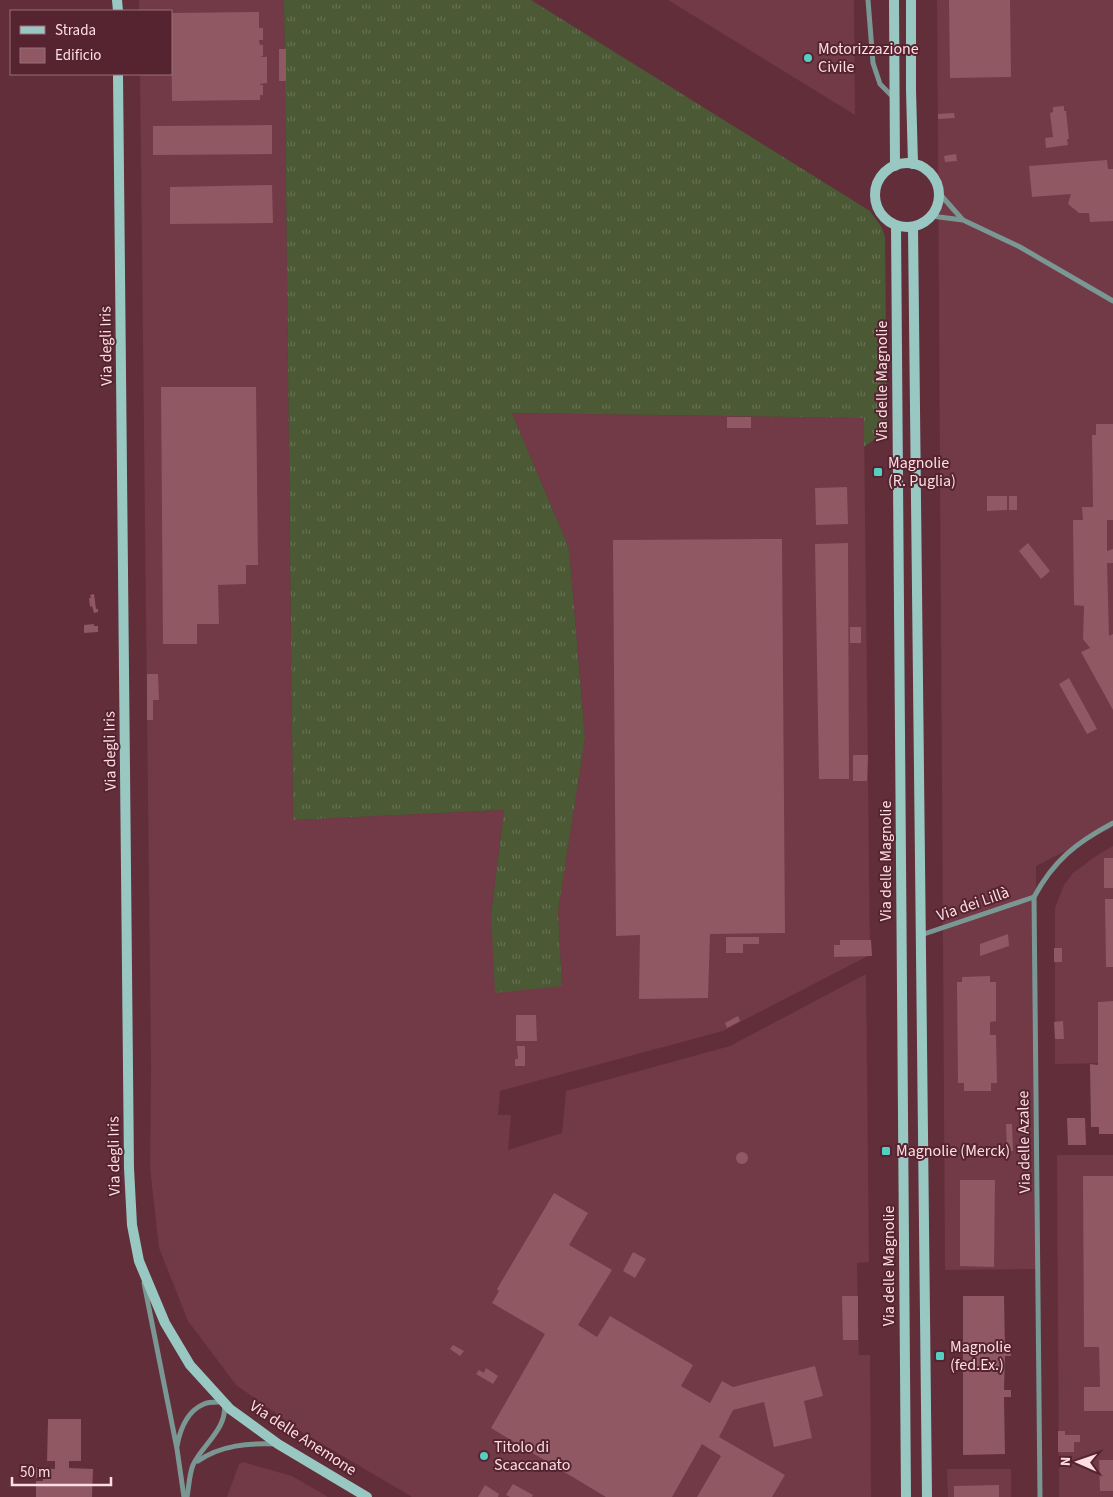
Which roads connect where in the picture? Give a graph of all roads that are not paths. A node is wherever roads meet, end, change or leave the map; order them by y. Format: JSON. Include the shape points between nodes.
{"nodes":[{"id":1,"x":868,"y":0,"type":"edge"},
{"id":2,"x":894,"y":0,"type":"edge"},
{"id":3,"x":911,"y":0,"type":"edge"},
{"id":4,"x":118,"y":75,"type":"edge"},
{"id":5,"x":895,"y":98,"type":"junction"},
{"id":6,"x":913,"y":164,"type":"junction"},
{"id":7,"x":895,"y":166,"type":"junction"},
{"id":8,"x":939,"y":193,"type":"junction"},
{"id":9,"x":931,"y":216,"type":"junction"},
{"id":10,"x":963,"y":220,"type":"junction"},
{"id":11,"x":896,"y":226,"type":"junction"},
{"id":12,"x":913,"y":227,"type":"junction"},
{"id":13,"x":1113,"y":301,"type":"edge"},
{"id":14,"x":1113,"y":823,"type":"edge"},
{"id":15,"x":1034,"y":897,"type":"junction"},
{"id":16,"x":920,"y":935,"type":"junction"},
{"id":17,"x":921,"y":946,"type":"junction"},
{"id":18,"x":901,"y":947,"type":"junction"},
{"id":19,"x":139,"y":1261,"type":"junction"},
{"id":20,"x":224,"y":1402,"type":"junction"},
{"id":21,"x":278,"y":1444,"type":"junction"},
{"id":22,"x":177,"y":1449,"type":"junction"},
{"id":23,"x":194,"y":1465,"type":"junction"},
{"id":24,"x":186,"y":1497,"type":"edge"},
{"id":25,"x":367,"y":1497,"type":"edge"},
{"id":26,"x":906,"y":1497,"type":"edge"},
{"id":27,"x":927,"y":1497,"type":"edge"},
{"id":28,"x":1040,"y":1497,"type":"edge"}],
"edges":[{"from":1,"to":5,"type":"street","via":[[873,62],[880,84]]},
{"from":2,"to":5,"type":"street"},
{"from":3,"to":6,"type":"street"},
{"from":4,"to":19,"type":"street","name":"Via degli Iris","via":[[129,1186]]},
{"from":5,"to":7,"type":"street"},
{"from":6,"to":7,"type":"street"},
{"from":6,"to":8,"type":"street","via":[[931,174]]},
{"from":7,"to":11,"type":"street","via":[[879,179],[874,197],[881,215]]},
{"from":8,"to":9,"type":"street","via":[[938,204]]},
{"from":8,"to":10,"type":"street"},
{"from":9,"to":10,"type":"street"},
{"from":9,"to":12,"type":"street"},
{"from":10,"to":13,"type":"street","via":[[1020,246]]},
{"from":11,"to":12,"type":"street"},
{"from":11,"to":18,"type":"street","name":"Via delle Magnolie"},
{"from":12,"to":16,"type":"street","name":"Via delle Magnolie"},
{"from":14,"to":15,"type":"street","via":[[1063,856]]},
{"from":15,"to":16,"type":"street","name":"Via dei Lillà"},
{"from":15,"to":28,"type":"street","name":"Via delle Azalee"},
{"from":16,"to":17,"type":"street","name":"Via delle Magnolie"},
{"from":17,"to":18,"type":"street"},
{"from":17,"to":27,"type":"street","name":"Via delle Magnolie"},
{"from":18,"to":26,"type":"street","name":"Via delle Magnolie"},
{"from":19,"to":20,"type":"street","name":"Via degli Iris","via":[[175,1341],[190,1365]]},
{"from":19,"to":22,"type":"street"},
{"from":20,"to":21,"type":"street","name":"Via delle Anemone"},
{"from":20,"to":22,"type":"street","via":[[204,1403],[192,1412],[179,1435]]},
{"from":20,"to":23,"type":"street","via":[[226,1410],[215,1434]]},
{"from":21,"to":23,"type":"street","via":[[242,1444],[216,1451]]},
{"from":21,"to":25,"type":"street","name":"Via delle Anemone"},
{"from":22,"to":24,"type":"street"},
{"from":23,"to":24,"type":"street"}]}
